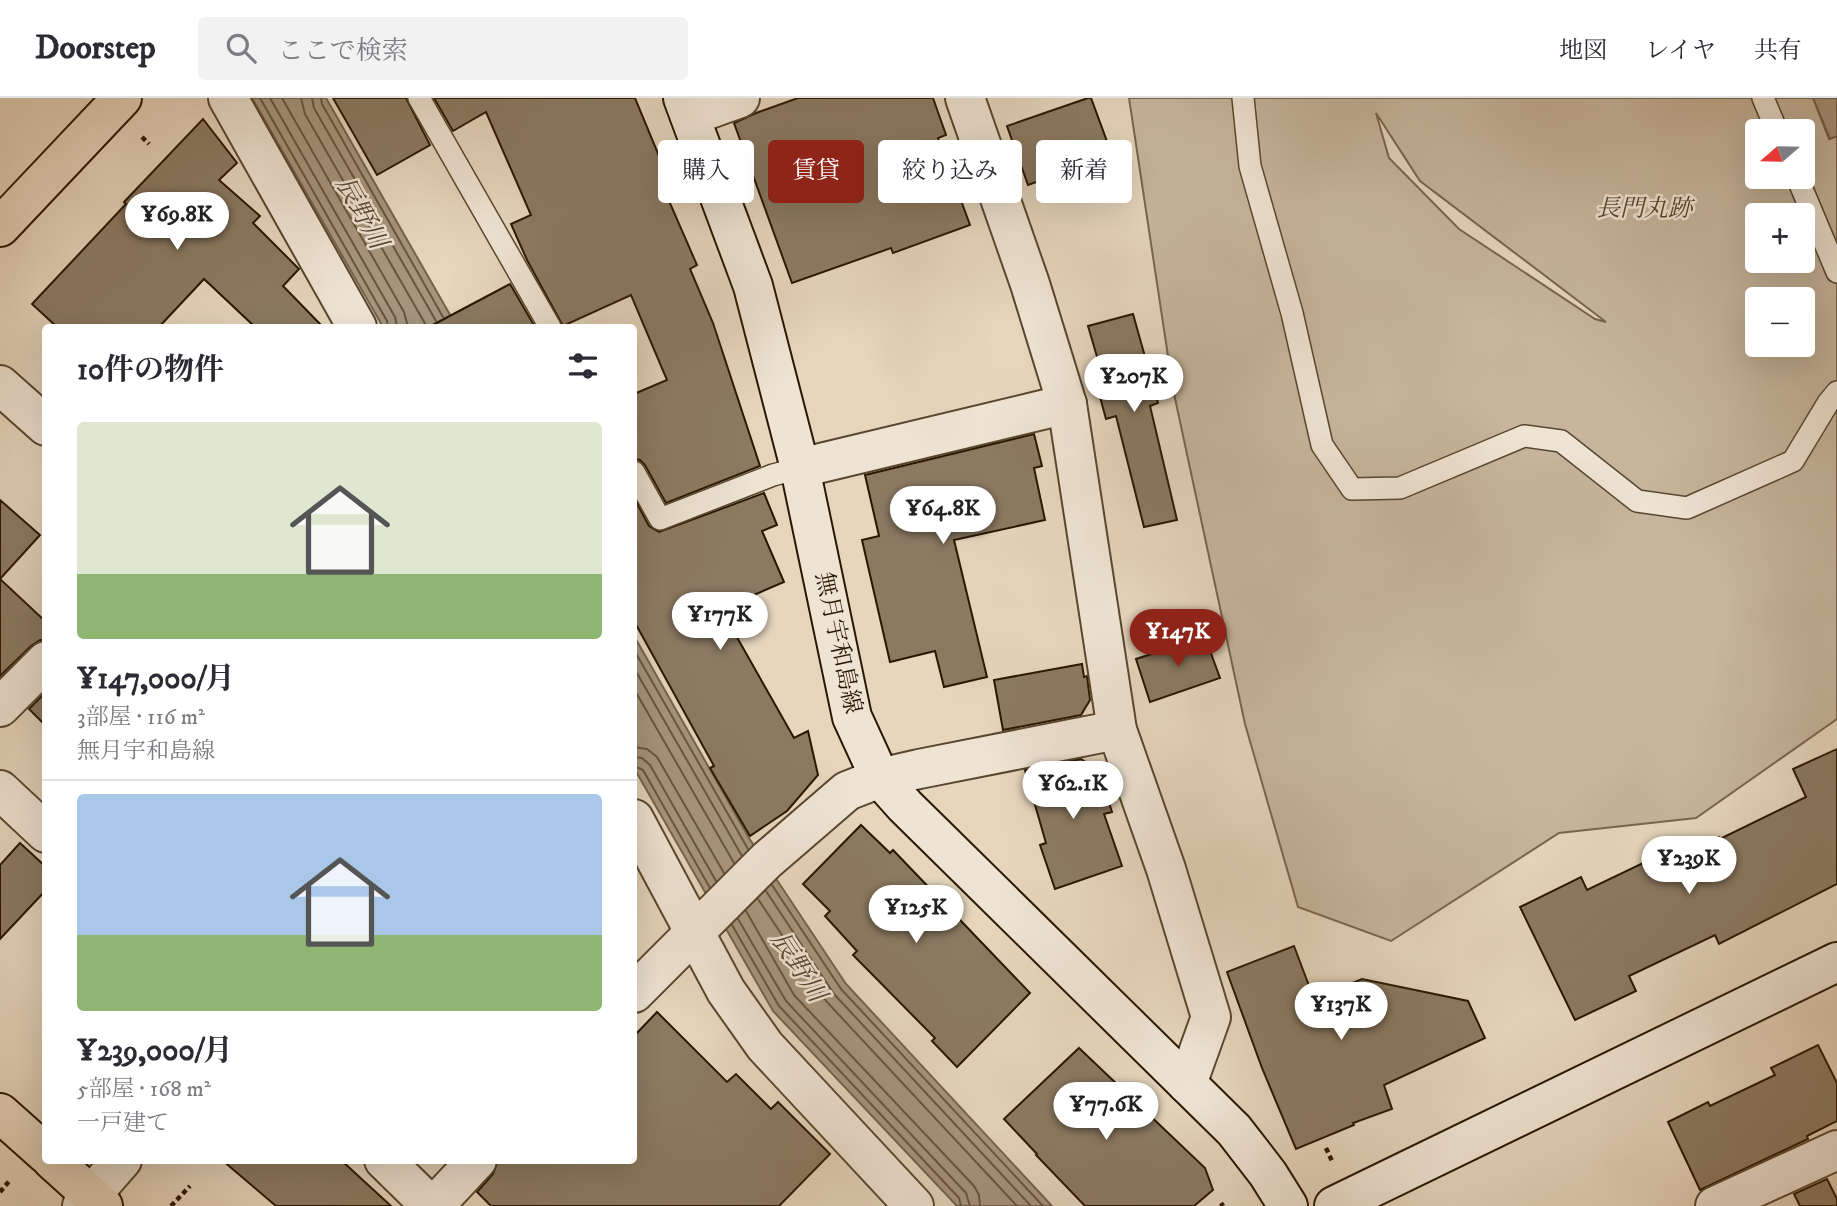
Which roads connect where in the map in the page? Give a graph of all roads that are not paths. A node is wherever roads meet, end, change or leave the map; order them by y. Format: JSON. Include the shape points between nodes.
{"nodes":[{"id":1,"x":122,"y":98,"type":"edge"},
{"id":2,"x":228,"y":98,"type":"edge"},
{"id":3,"x":419,"y":98,"type":"edge"},
{"id":4,"x":740,"y":98,"type":"edge"},
{"id":5,"x":965,"y":98,"type":"edge"},
{"id":6,"x":1243,"y":98,"type":"edge"},
{"id":7,"x":1763,"y":98,"type":"edge"},
{"id":8,"x":687,"y":107,"type":"edge"},
{"id":9,"x":1772,"y":119,"type":"edge"},
{"id":10,"x":1802,"y":189,"type":"edge"},
{"id":11,"x":0,"y":227,"type":"edge"},
{"id":12,"x":1837,"y":272,"type":"edge"},
{"id":13,"x":355,"y":324,"type":"edge"},
{"id":14,"x":548,"y":324,"type":"edge"},
{"id":15,"x":0,"y":386,"type":"edge"},
{"id":16,"x":1837,"y":392,"type":"edge"},
{"id":17,"x":1067,"y":404,"type":"junction"},
{"id":18,"x":42,"y":423,"type":"edge"},
{"id":19,"x":800,"y":468,"type":"junction"},
{"id":20,"x":637,"y":477,"type":"edge"},
{"id":21,"x":42,"y":666,"type":"edge"},
{"id":22,"x":0,"y":707,"type":"edge"},
{"id":23,"x":1117,"y":730,"type":"junction"},
{"id":24,"x":880,"y":778,"type":"junction"},
{"id":25,"x":0,"y":790,"type":"edge"},
{"id":26,"x":637,"y":824,"type":"edge"},
{"id":27,"x":42,"y":829,"type":"edge"},
{"id":28,"x":703,"y":924,"type":"junction"},
{"id":29,"x":1837,"y":962,"type":"edge"},
{"id":30,"x":637,"y":990,"type":"edge"},
{"id":31,"x":1187,"y":1084,"type":"junction"},
{"id":32,"x":0,"y":1113,"type":"edge"},
{"id":33,"x":42,"y":1150,"type":"edge"},
{"id":34,"x":1837,"y":1150,"type":"edge"},
{"id":35,"x":56,"y":1164,"type":"edge"},
{"id":36,"x":119,"y":1164,"type":"edge"},
{"id":37,"x":388,"y":1164,"type":"edge"},
{"id":38,"x":473,"y":1164,"type":"edge"},
{"id":39,"x":1768,"y":1195,"type":"edge"},
{"id":40,"x":92,"y":1202,"type":"edge"},
{"id":41,"x":904,"y":1203,"type":"edge"},
{"id":42,"x":432,"y":1206,"type":"edge"},
{"id":43,"x":1288,"y":1206,"type":"edge"},
{"id":44,"x":1334,"y":1206,"type":"edge"},
{"id":45,"x":1715,"y":1206,"type":"edge"}],
"edges":[{"from":1,"to":11,"type":"highway"},
{"from":2,"to":13,"type":"street"},
{"from":3,"to":14,"type":"lane"},
{"from":4,"to":8,"type":"street"},
{"from":5,"to":17,"type":"street"},
{"from":6,"to":16,"type":"lane","via":[[1250,166],[1292,313],[1322,444],[1352,488],[1400,488],[1524,436],[1561,441],[1637,501],[1687,508],[1793,461]]},
{"from":7,"to":9,"type":"lane"},
{"from":8,"to":19,"type":"street","name":"無月宇和島線","via":[[753,286]]},
{"from":10,"to":12,"type":"lane"},
{"from":15,"to":18,"type":"street"},
{"from":17,"to":19,"type":"street"},
{"from":17,"to":23,"type":"street"},
{"from":19,"to":20,"type":"lane","via":[[660,519]]},
{"from":19,"to":24,"type":"street","name":"無月宇和島線","via":[[852,717]]},
{"from":21,"to":22,"type":"street"},
{"from":23,"to":24,"type":"street"},
{"from":23,"to":31,"type":"street","via":[[1211,1017]]},
{"from":24,"to":28,"type":"street","via":[[847,791],[767,860]]},
{"from":24,"to":31,"type":"street","name":"無月宇和島線"},
{"from":25,"to":27,"type":"street"},
{"from":26,"to":28,"type":"street"},
{"from":28,"to":30,"type":"street"},
{"from":28,"to":41,"type":"street","via":[[726,991],[765,1046]]},
{"from":29,"to":44,"type":"street"},
{"from":31,"to":43,"type":"street","name":"無月宇和島線","via":[[1234,1130]]},
{"from":32,"to":33,"type":"highway"},
{"from":34,"to":39,"type":"street"},
{"from":35,"to":40,"type":"highway"},
{"from":36,"to":40,"type":"street"},
{"from":37,"to":42,"type":"street"},
{"from":38,"to":42,"type":"street"},
{"from":39,"to":45,"type":"street"}]}
